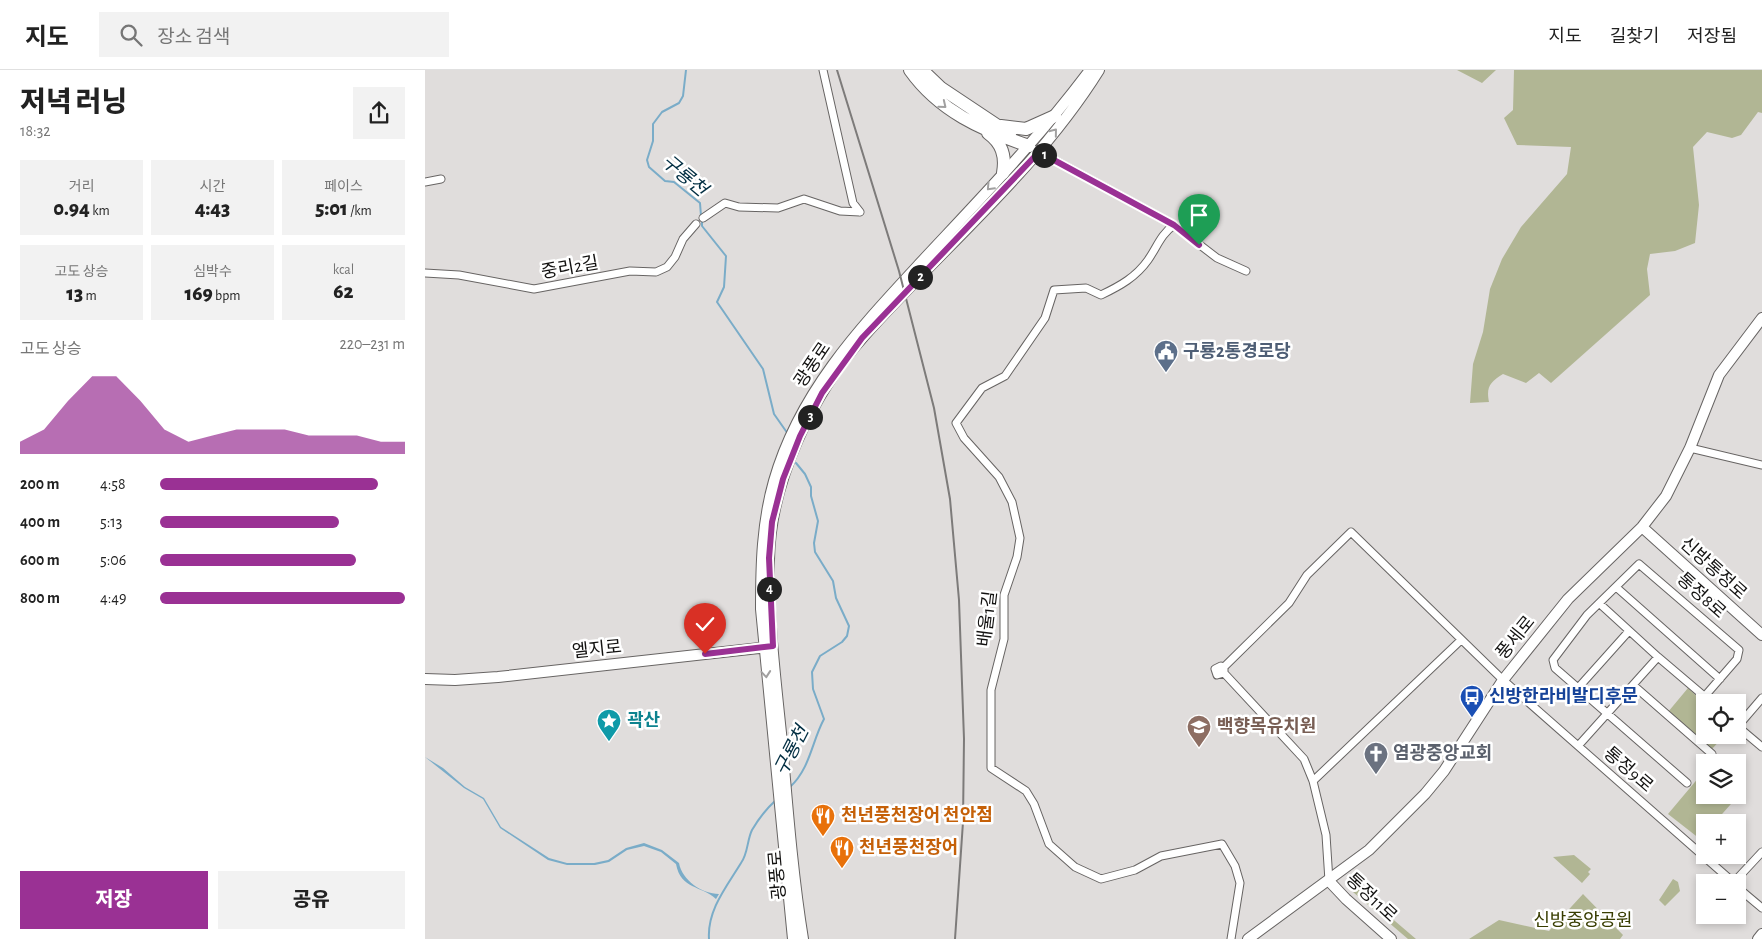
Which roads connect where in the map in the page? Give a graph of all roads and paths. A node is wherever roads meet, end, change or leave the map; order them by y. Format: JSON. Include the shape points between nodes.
{"nodes":[{"id":1,"x":823,"y":70,"type":"edge"},
{"id":2,"x":909,"y":70,"type":"edge"},
{"id":3,"x":922,"y":70,"type":"edge"},
{"id":4,"x":1089,"y":70,"type":"edge"},
{"id":5,"x":1099,"y":70,"type":"edge"},
{"id":6,"x":1055,"y":116,"type":"junction"},
{"id":7,"x":997,"y":125,"type":"junction"},
{"id":8,"x":977,"y":126,"type":"junction"},
{"id":9,"x":1034,"y":149,"type":"junction"},
{"id":10,"x":1003,"y":173,"type":"junction"},
{"id":11,"x":441,"y":179,"type":"dead end"},
{"id":12,"x":425,"y":182,"type":"edge"},
{"id":13,"x":703,"y":218,"type":"dead end"},
{"id":14,"x":696,"y":224,"type":"dead end"},
{"id":15,"x":1174,"y":225,"type":"junction"},
{"id":16,"x":1246,"y":271,"type":"dead end"},
{"id":17,"x":425,"y":273,"type":"edge"},
{"id":18,"x":1762,"y":318,"type":"edge"},
{"id":19,"x":1690,"y":448,"type":"junction"},
{"id":20,"x":1762,"y":465,"type":"edge"},
{"id":21,"x":1642,"y":527,"type":"junction"},
{"id":22,"x":1616,"y":587,"type":"junction"},
{"id":23,"x":1600,"y":604,"type":"junction"},
{"id":24,"x":1629,"y":631,"type":"junction"},
{"id":25,"x":1762,"y":635,"type":"edge"},
{"id":26,"x":1461,"y":640,"type":"junction"},
{"id":27,"x":768,"y":647,"type":"junction"},
{"id":28,"x":1658,"y":657,"type":"junction"},
{"id":29,"x":425,"y":679,"type":"edge"},
{"id":30,"x":1720,"y":679,"type":"junction"},
{"id":31,"x":1503,"y":680,"type":"junction"},
{"id":32,"x":1633,"y":684,"type":"junction"},
{"id":33,"x":1577,"y":688,"type":"junction"},
{"id":34,"x":1701,"y":694,"type":"edge"},
{"id":35,"x":1707,"y":694,"type":"edge"},
{"id":36,"x":1762,"y":698,"type":"edge"},
{"id":37,"x":1607,"y":714,"type":"junction"},
{"id":38,"x":1746,"y":717,"type":"edge"},
{"id":39,"x":1746,"y":733,"type":"edge"},
{"id":40,"x":1578,"y":746,"type":"junction"},
{"id":41,"x":1762,"y":747,"type":"edge"},
{"id":42,"x":1712,"y":754,"type":"dead end"},
{"id":43,"x":1313,"y":781,"type":"junction"},
{"id":44,"x":1687,"y":784,"type":"dead end"},
{"id":45,"x":785,"y":811,"type":"junction"},
{"id":46,"x":1762,"y":852,"type":"edge"},
{"id":47,"x":1724,"y":874,"type":"edge"},
{"id":48,"x":1741,"y":874,"type":"edge"},
{"id":49,"x":1329,"y":880,"type":"junction"},
{"id":50,"x":1746,"y":895,"type":"edge"},
{"id":51,"x":1762,"y":908,"type":"edge"},
{"id":52,"x":1762,"y":934,"type":"edge"},
{"id":53,"x":793,"y":939,"type":"edge"},
{"id":54,"x":803,"y":939,"type":"edge"},
{"id":55,"x":1231,"y":939,"type":"edge"},
{"id":56,"x":1248,"y":939,"type":"edge"},
{"id":57,"x":1391,"y":939,"type":"edge"},
{"id":58,"x":1758,"y":939,"type":"edge"}],
"edges":[{"from":1,"to":13,"type":"street","via":[[853,203],[860,212],[839,212],[804,199],[778,208],[725,204]]},
{"from":2,"to":8,"type":"highway","one_way":true,"via":[[943,105]]},
{"from":3,"to":7,"type":"highway","via":[[941,88]]},
{"from":4,"to":6,"type":"main road","name":"광풍로"},
{"from":9,"to":5,"type":"main road","name":"광풍로","one_way":true,"via":[[1082,98]]},
{"from":6,"to":7,"type":"highway","via":[[1026,128]]},
{"from":6,"to":9,"type":"main road","name":"광풍로"},
{"from":7,"to":9,"type":"highway"},
{"from":8,"to":9,"type":"highway"},
{"from":8,"to":10,"type":"highway","via":[[992,136],[1001,148],[1005,162]]},
{"from":9,"to":10,"type":"main road","name":"광풍로"},
{"from":9,"to":15,"type":"street"},
{"from":9,"to":27,"type":"main road","name":"광풍로","via":[[862,338],[822,393],[783,479],[772,522]]},
{"from":10,"to":27,"type":"main road","name":"광풍로","one_way":true,"via":[[860,328],[815,388],[804,410],[774,481],[765,520],[761,608]]},
{"from":11,"to":12,"type":"street"},
{"from":14,"to":17,"type":"street","name":"중리2길","via":[[667,267],[656,272],[630,271],[534,289],[459,275]]},
{"from":15,"to":16,"type":"street","via":[[1217,258]]},
{"from":15,"to":55,"type":"street","name":"배울1길","via":[[1128,282],[1101,295],[1086,288],[1054,290],[1045,318],[1005,376],[983,388],[956,422],[964,438],[999,477],[1012,502],[1020,538],[1017,558],[1004,595],[1005,639],[991,690],[991,768],[1026,790],[1049,844],[1075,867],[1101,879],[1135,870],[1161,856],[1222,844],[1235,866],[1240,883]]},
{"from":18,"to":19,"type":"main road","name":"풍세로","via":[[1719,375]]},
{"from":19,"to":20,"type":"street"},
{"from":19,"to":21,"type":"main road","name":"풍세로","via":[[1666,496]]},
{"from":21,"to":25,"type":"main road","name":"신방통정로"},
{"from":21,"to":31,"type":"main road","name":"풍세로","via":[[1569,598]]},
{"from":22,"to":23,"type":"street","name":"통정8로"},
{"from":22,"to":30,"type":"street"},
{"from":22,"to":30,"type":"street","name":"통정8로","via":[[1636,565],[1642,564],[1739,650],[1737,659]]},
{"from":23,"to":24,"type":"street"},
{"from":23,"to":33,"type":"street","name":"통정8로","via":[[1577,626],[1553,660],[1555,668]]},
{"from":24,"to":28,"type":"street"},
{"from":24,"to":33,"type":"street"},
{"from":26,"to":31,"type":"street","name":"통정9로"},
{"from":26,"to":43,"type":"street"},
{"from":26,"to":43,"type":"street","name":"통정9로","via":[[1351,532],[1307,575],[1289,603],[1224,670],[1303,759]]},
{"from":27,"to":29,"type":"main road","name":"엘지로","via":[[498,677]]},
{"from":27,"to":45,"type":"main road","name":"광풍로"},
{"from":28,"to":32,"type":"street"},
{"from":28,"to":34,"type":"street"},
{"from":30,"to":35,"type":"street","name":"통정8로"},
{"from":31,"to":40,"type":"street","name":"통정9로"},
{"from":31,"to":49,"type":"main road","name":"풍세로","via":[[1444,772],[1425,794],[1384,837]]},
{"from":32,"to":37,"type":"street"},
{"from":32,"to":42,"type":"street"},
{"from":33,"to":37,"type":"street","name":"통정8로"},
{"from":36,"to":38,"type":"street"},
{"from":37,"to":40,"type":"street"},
{"from":37,"to":44,"type":"street","name":"통정8로"},
{"from":39,"to":41,"type":"street"},
{"from":40,"to":47,"type":"street","name":"통정9로"},
{"from":43,"to":49,"type":"street","via":[[1326,835]]},
{"from":45,"to":53,"type":"main road","name":"광풍로"},
{"from":45,"to":54,"type":"main road","name":"광풍로"},
{"from":46,"to":48,"type":"street"},
{"from":49,"to":56,"type":"main road","name":"풍세로"},
{"from":49,"to":57,"type":"main road","name":"통정11로"},
{"from":50,"to":51,"type":"street"},
{"from":52,"to":58,"type":"main road"}]}
